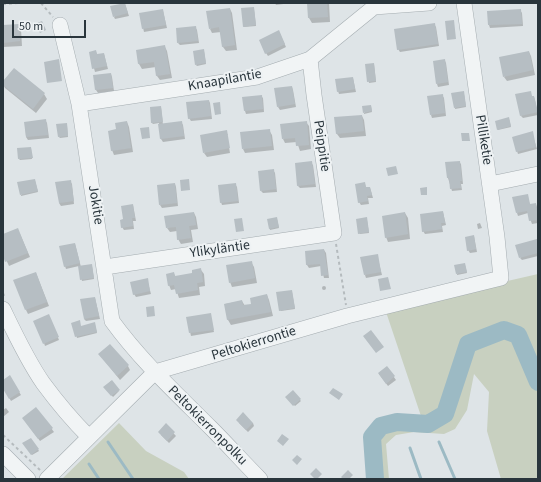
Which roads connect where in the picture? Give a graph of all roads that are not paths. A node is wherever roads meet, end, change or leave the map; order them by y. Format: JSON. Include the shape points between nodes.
{"nodes":[{"id":1,"x":429,"y":3,"type":"edge"},
{"id":2,"x":464,"y":3,"type":"edge"},
{"id":3,"x":374,"y":5,"type":"edge"},
{"id":4,"x":60,"y":25,"type":"road end"},
{"id":5,"x":310,"y":59,"type":"junction"},
{"id":6,"x":79,"y":104,"type":"junction"},
{"id":7,"x":538,"y":174,"type":"edge"},
{"id":8,"x":490,"y":184,"type":"junction"},
{"id":9,"x":334,"y":233,"type":"joint"},
{"id":10,"x":105,"y":267,"type":"junction"},
{"id":11,"x":501,"y":278,"type":"joint"},
{"id":12,"x":3,"y":309,"type":"edge"},
{"id":13,"x":155,"y":372,"type":"junction"},
{"id":14,"x":89,"y":437,"type":"junction"},
{"id":15,"x":3,"y":454,"type":"edge"},
{"id":16,"x":48,"y":478,"type":"edge"},
{"id":17,"x":28,"y":479,"type":"edge"},
{"id":18,"x":260,"y":479,"type":"edge"}],
"edges":[{"from":1,"to":3,"type":"street","name":"Knaapilantie"},
{"from":2,"to":8,"type":"street","name":"Pilliketie"},
{"from":3,"to":5,"type":"street","name":"Knaapilantie"},
{"from":4,"to":6,"type":"street","name":"Jokitie"},
{"from":5,"to":6,"type":"street","name":"Knaapilantie","via":[[258,77]]},
{"from":5,"to":9,"type":"street","name":"Peippitie"},
{"from":6,"to":10,"type":"street","name":"Jokitie"},
{"from":7,"to":8,"type":"street"},
{"from":8,"to":11,"type":"street","name":"Pilliketie"},
{"from":9,"to":10,"type":"street","name":"Ylikyläntie"},
{"from":10,"to":13,"type":"street","name":"Jokitie","via":[[112,321]]},
{"from":11,"to":13,"type":"street","name":"Peltokierrontie","via":[[347,316]]},
{"from":12,"to":14,"type":"street","via":[[20,345],[43,382],[68,416]]},
{"from":13,"to":14,"type":"street","name":"Peltokierrontie"},
{"from":13,"to":18,"type":"street","name":"Peltokierronpolku"},
{"from":14,"to":16,"type":"street","name":"Peltokierrontie"},
{"from":15,"to":17,"type":"street"}]}
